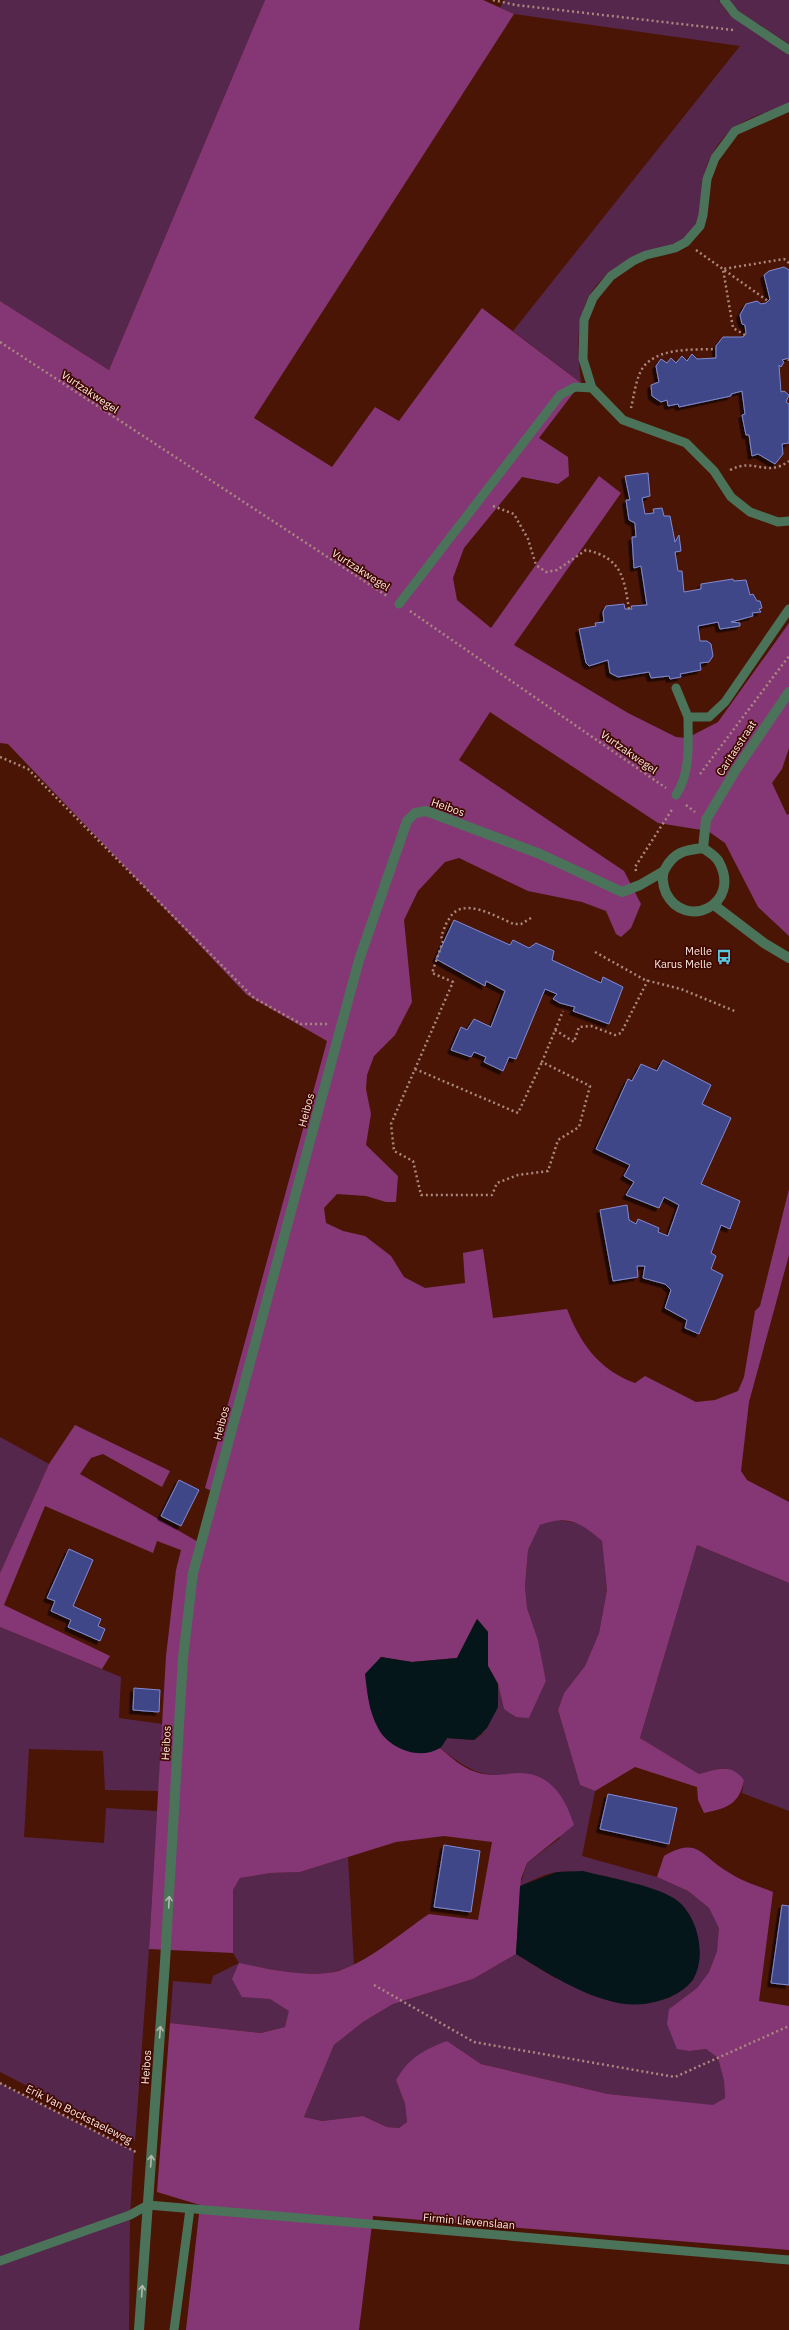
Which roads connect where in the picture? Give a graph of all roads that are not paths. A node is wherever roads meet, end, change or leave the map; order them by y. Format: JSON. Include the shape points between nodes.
{"nodes":[{"id":1,"x":724,"y":0,"type":"edge"},
{"id":2,"x":789,"y":50,"type":"edge"},
{"id":3,"x":789,"y":107,"type":"edge"},
{"id":4,"x":592,"y":388,"type":"junction"},
{"id":5,"x":789,"y":521,"type":"edge"},
{"id":6,"x":399,"y":604,"type":"road end"},
{"id":7,"x":789,"y":609,"type":"edge"},
{"id":8,"x":676,"y":688,"type":"dead end"},
{"id":9,"x":789,"y":692,"type":"edge"},
{"id":10,"x":688,"y":717,"type":"junction"},
{"id":11,"x":678,"y":797,"type":"road end"},
{"id":12,"x":703,"y":848,"type":"junction"},
{"id":13,"x":664,"y":871,"type":"junction"},
{"id":14,"x":714,"y":905,"type":"junction"},
{"id":15,"x":789,"y":958,"type":"edge"},
{"id":16,"x":148,"y":2205,"type":"junction"},
{"id":17,"x":190,"y":2209,"type":"junction"},
{"id":18,"x":789,"y":2260,"type":"edge"},
{"id":19,"x":0,"y":2261,"type":"edge"},
{"id":20,"x":139,"y":2330,"type":"edge"},
{"id":21,"x":174,"y":2330,"type":"edge"}],
"edges":[{"from":1,"to":2,"type":"lane","via":[[736,14]]},
{"from":3,"to":4,"type":"lane","via":[[735,131],[715,158],[707,179],[700,226],[686,242],[632,261],[611,276],[593,298],[584,320],[583,359]]},
{"from":4,"to":5,"type":"lane","via":[[623,420],[686,443],[718,477],[731,497],[750,512],[778,522]]},
{"from":4,"to":6,"type":"lane","via":[[575,387],[560,395]]},
{"from":7,"to":10,"type":"lane","via":[[725,702],[709,717]]},
{"from":8,"to":10,"type":"lane"},
{"from":9,"to":12,"type":"street","name":"Caritasstraat","via":[[734,771],[706,820]]},
{"from":10,"to":11,"type":"lane","via":[[688,753],[684,782]]},
{"from":12,"to":13,"type":"street","via":[[683,850],[671,858]]},
{"from":12,"to":14,"type":"street","via":[[718,860],[726,882],[721,896]]},
{"from":13,"to":14,"type":"street","via":[[663,887],[670,901],[684,910],[699,911]]},
{"from":16,"to":13,"type":"street","name":"Heibos","one_way":true,"via":[[183,1658],[193,1573],[359,960],[407,821],[415,813],[426,810],[547,858],[622,892]]},
{"from":14,"to":15,"type":"street","via":[[764,943]]},
{"from":16,"to":17,"type":"lane","name":"Firmin Lievenslaan"},
{"from":16,"to":19,"type":"lane","via":[[130,2216]]},
{"from":20,"to":16,"type":"street","name":"Heibos","one_way":true},
{"from":17,"to":18,"type":"lane","name":"Firmin Lievenslaan"},
{"from":17,"to":21,"type":"lane"}]}
